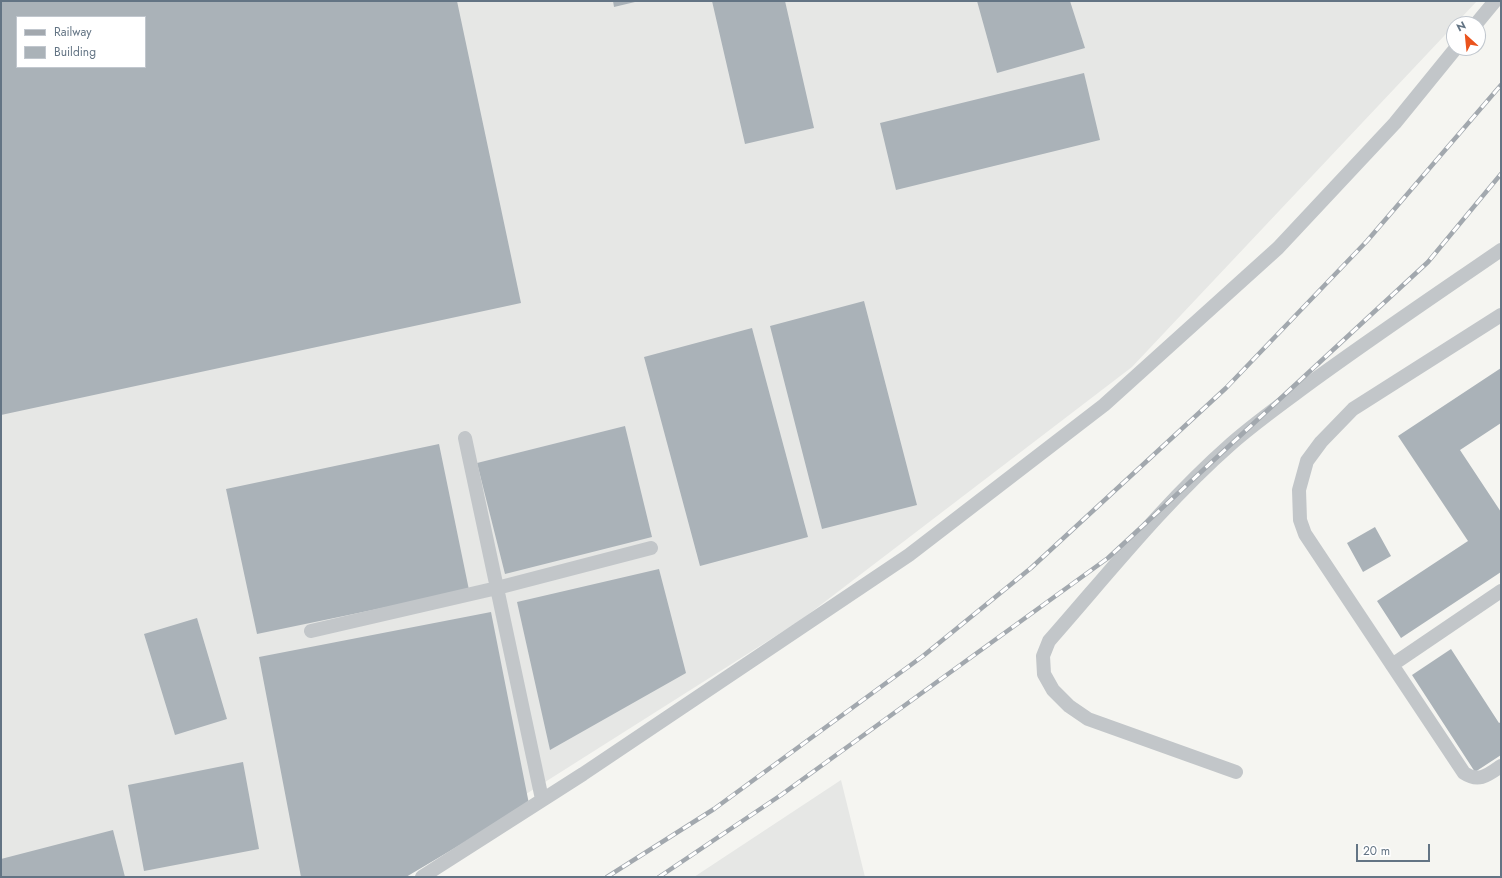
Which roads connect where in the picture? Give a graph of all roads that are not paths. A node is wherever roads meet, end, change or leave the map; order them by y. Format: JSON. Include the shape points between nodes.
{"nodes":[{"id":1,"x":1495,"y":1,"type":"edge"},
{"id":2,"x":1483,"y":16,"type":"edge"},
{"id":3,"x":1449,"y":56,"type":"edge"},
{"id":4,"x":1501,"y":250,"type":"edge"},
{"id":5,"x":1501,"y":315,"type":"edge"},
{"id":6,"x":464,"y":438,"type":"dead end"},
{"id":7,"x":651,"y":548,"type":"dead end"},
{"id":8,"x":497,"y":588,"type":"junction"},
{"id":9,"x":1501,"y":591,"type":"edge"},
{"id":10,"x":311,"y":631,"type":"dead end"},
{"id":11,"x":1392,"y":665,"type":"junction"},
{"id":12,"x":1501,"y":766,"type":"edge"},
{"id":13,"x":1236,"y":772,"type":"dead end"},
{"id":14,"x":542,"y":799,"type":"junction"},
{"id":15,"x":422,"y":877,"type":"edge"}],
"edges":[{"from":1,"to":2,"type":"lane"},
{"from":3,"to":14,"type":"lane","via":[[1395,123],[1278,248],[1104,405],[909,555]]},
{"from":4,"to":13,"type":"lane","via":[[1370,339],[1231,444],[1179,493],[1050,641],[1043,656],[1044,674],[1069,706],[1088,719]]},
{"from":5,"to":11,"type":"lane","via":[[1353,409],[1321,442],[1307,461],[1299,490],[1300,520],[1305,534]]},
{"from":6,"to":8,"type":"lane"},
{"from":7,"to":8,"type":"lane"},
{"from":8,"to":10,"type":"lane"},
{"from":8,"to":14,"type":"lane"},
{"from":9,"to":11,"type":"lane"},
{"from":11,"to":12,"type":"lane","via":[[1464,773],[1470,778],[1481,778]]},
{"from":14,"to":15,"type":"lane"}]}
